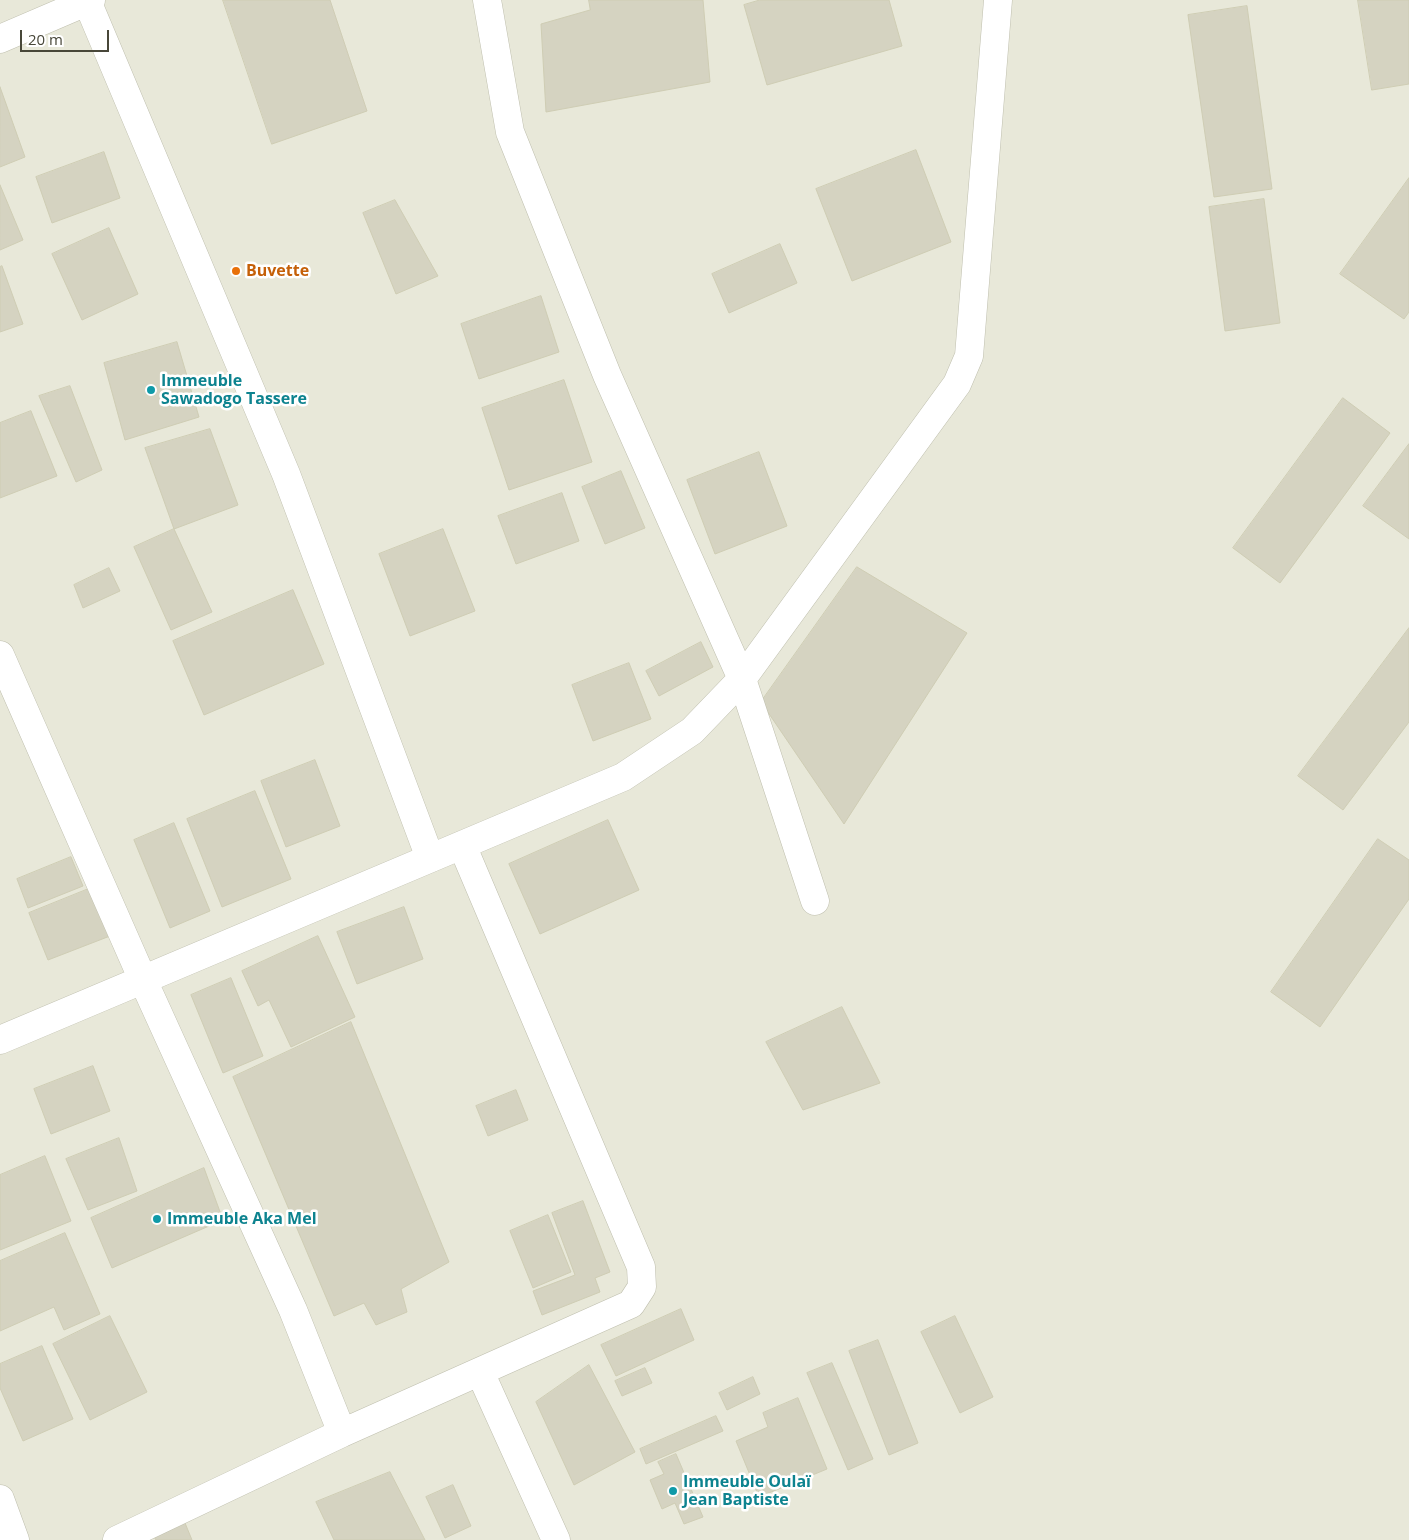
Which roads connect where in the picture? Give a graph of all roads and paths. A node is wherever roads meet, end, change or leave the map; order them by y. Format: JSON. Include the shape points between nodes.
{"nodes":[{"id":1,"x":487,"y":0,"type":"edge"},
{"id":2,"x":998,"y":0,"type":"edge"},
{"id":3,"x":89,"y":1,"type":"edge"},
{"id":4,"x":0,"y":39,"type":"edge"},
{"id":5,"x":0,"y":655,"type":"edge"},
{"id":6,"x":742,"y":679,"type":"junction"},
{"id":7,"x":462,"y":845,"type":"junction"},
{"id":8,"x":430,"y":858,"type":"junction"},
{"id":9,"x":815,"y":900,"type":"dead end"},
{"id":10,"x":143,"y":980,"type":"junction"},
{"id":11,"x":0,"y":1040,"type":"edge"},
{"id":12,"x":480,"y":1372,"type":"junction"},
{"id":13,"x":342,"y":1433,"type":"junction"},
{"id":14,"x":0,"y":1499,"type":"edge"},
{"id":15,"x":15,"y":1540,"type":"edge"},
{"id":16,"x":117,"y":1540,"type":"edge"},
{"id":17,"x":556,"y":1540,"type":"edge"}],
"edges":[{"from":1,"to":6,"type":"street","via":[[510,132],[607,375]]},
{"from":2,"to":6,"type":"street","via":[[969,356],[957,384]]},
{"from":3,"to":4,"type":"street"},
{"from":3,"to":8,"type":"street","via":[[286,474]]},
{"from":5,"to":10,"type":"street"},
{"from":6,"to":7,"type":"street","via":[[692,731],[623,777]]},
{"from":6,"to":9,"type":"street"},
{"from":7,"to":8,"type":"street"},
{"from":7,"to":12,"type":"street","via":[[641,1268],[642,1287],[631,1304]]},
{"from":8,"to":10,"type":"street"},
{"from":10,"to":11,"type":"street"},
{"from":10,"to":13,"type":"street","via":[[293,1310]]},
{"from":12,"to":13,"type":"street"},
{"from":12,"to":17,"type":"street"},
{"from":13,"to":16,"type":"street"},
{"from":14,"to":15,"type":"street"}]}
